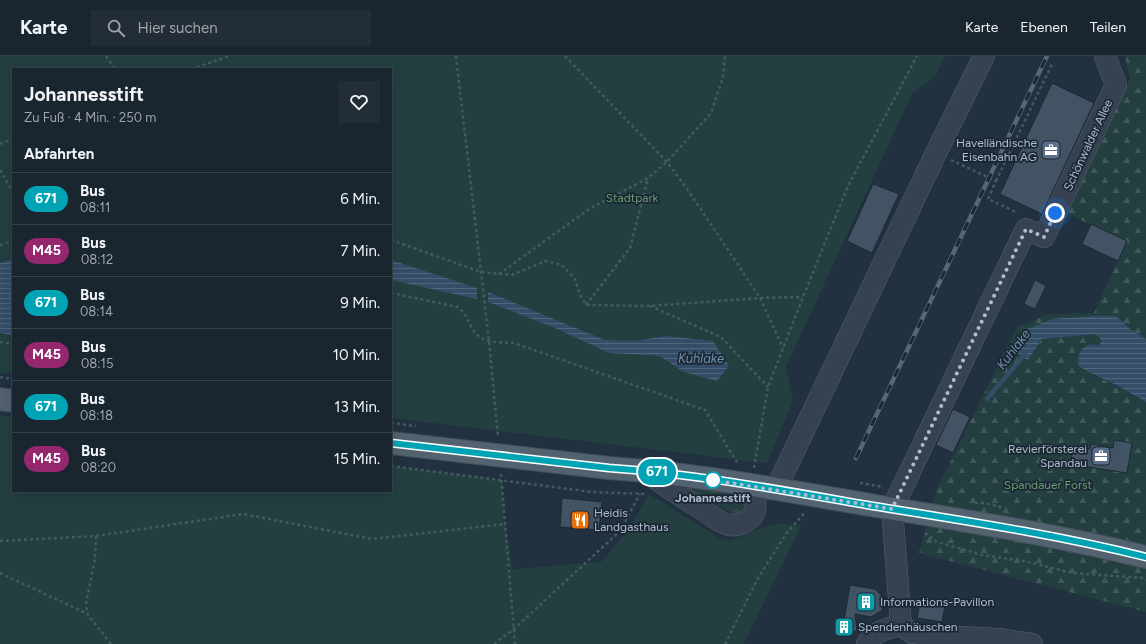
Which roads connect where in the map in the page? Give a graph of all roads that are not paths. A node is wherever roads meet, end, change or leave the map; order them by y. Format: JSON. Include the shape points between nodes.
{"nodes":[{"id":1,"x":984,"y":56,"type":"edge"},
{"id":2,"x":1105,"y":56,"type":"edge"},
{"id":3,"x":0,"y":399,"type":"edge"},
{"id":4,"x":12,"y":401,"type":"edge"},
{"id":5,"x":392,"y":443,"type":"edge"},
{"id":6,"x":644,"y":470,"type":"junction"},
{"id":7,"x":753,"y":486,"type":"junction"},
{"id":8,"x":776,"y":489,"type":"junction"},
{"id":9,"x":892,"y":509,"type":"junction"},
{"id":10,"x":1146,"y":557,"type":"edge"},
{"id":11,"x":902,"y":625,"type":"junction"},
{"id":12,"x":926,"y":643,"type":"edge"},
{"id":13,"x":868,"y":644,"type":"edge"},
{"id":14,"x":1032,"y":644,"type":"edge"}],
"edges":[{"from":1,"to":8,"type":"street"},
{"from":2,"to":9,"type":"street","name":"Schönwalder Allee","via":[[1116,85],[1044,237],[1026,229]]},
{"from":3,"to":4,"type":"main road"},
{"from":5,"to":6,"type":"main road"},
{"from":6,"to":7,"type":"main road"},
{"from":6,"to":7,"type":"street","via":[[725,524],[734,526],[750,519],[754,512],[756,504]]},
{"from":7,"to":8,"type":"main road"},
{"from":8,"to":9,"type":"main road"},
{"from":9,"to":10,"type":"main road","via":[[1104,546]]},
{"from":9,"to":11,"type":"street"},
{"from":11,"to":12,"type":"street"},
{"from":11,"to":13,"type":"street","via":[[883,629],[874,634]]},
{"from":12,"to":14,"type":"street","via":[[962,637]]}]}
